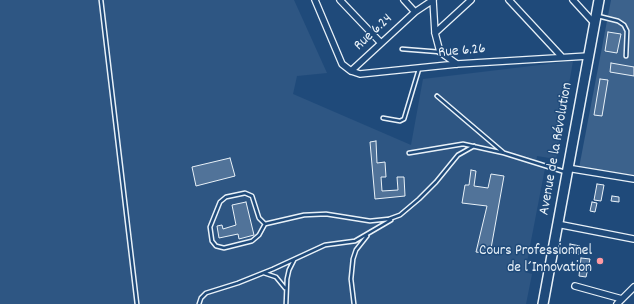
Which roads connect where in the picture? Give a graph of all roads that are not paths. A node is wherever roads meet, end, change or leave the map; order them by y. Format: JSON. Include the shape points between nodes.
{"nodes":[{"id":1,"x":101,"y":0,"type":"edge"},
{"id":2,"x":315,"y":0,"type":"edge"},
{"id":3,"x":340,"y":0,"type":"edge"},
{"id":4,"x":404,"y":0,"type":"edge"},
{"id":5,"x":433,"y":0,"type":"edge"},
{"id":6,"x":471,"y":0,"type":"edge"},
{"id":7,"x":509,"y":0,"type":"edge"},
{"id":8,"x":573,"y":0,"type":"edge"},
{"id":9,"x":599,"y":0,"type":"edge"},
{"id":10,"x":415,"y":12,"type":"junction"},
{"id":11,"x":595,"y":20,"type":"junction"},
{"id":12,"x":435,"y":33,"type":"junction"},
{"id":13,"x":380,"y":42,"type":"junction"},
{"id":14,"x":402,"y":49,"type":"dead end"},
{"id":15,"x":440,"y":52,"type":"junction"},
{"id":16,"x":588,"y":56,"type":"junction"},
{"id":17,"x":626,"y":56,"type":"dead end"},
{"id":18,"x":562,"y":57,"type":"junction"},
{"id":19,"x":458,"y":64,"type":"junction"},
{"id":20,"x":420,"y":68,"type":"junction"},
{"id":21,"x":351,"y":71,"type":"junction"},
{"id":22,"x":437,"y":96,"type":"dead end"},
{"id":23,"x":383,"y":118,"type":"dead end"},
{"id":24,"x":474,"y":146,"type":"junction"},
{"id":25,"x":409,"y":153,"type":"dead end"},
{"id":26,"x":504,"y":153,"type":"junction"},
{"id":27,"x":567,"y":170,"type":"junction"},
{"id":28,"x":634,"y":179,"type":"edge"},
{"id":29,"x":400,"y":215,"type":"junction"},
{"id":30,"x":265,"y":224,"type":"junction"},
{"id":31,"x":557,"y":224,"type":"junction"},
{"id":32,"x":369,"y":234,"type":"junction"},
{"id":33,"x":634,"y":239,"type":"edge"},
{"id":34,"x":295,"y":259,"type":"junction"},
{"id":35,"x":264,"y":273,"type":"junction"},
{"id":36,"x":575,"y":286,"type":"dead end"},
{"id":37,"x":634,"y":287,"type":"edge"},
{"id":38,"x":286,"y":289,"type":"junction"},
{"id":39,"x":622,"y":299,"type":"junction"},
{"id":40,"x":137,"y":304,"type":"edge"},
{"id":41,"x":198,"y":304,"type":"edge"},
{"id":42,"x":286,"y":304,"type":"edge"},
{"id":43,"x":354,"y":304,"type":"edge"},
{"id":44,"x":543,"y":304,"type":"edge"},
{"id":45,"x":617,"y":304,"type":"edge"}],
"edges":[{"from":1,"to":40,"type":"lane"},
{"from":2,"to":21,"type":"street","via":[[342,64]]},
{"from":3,"to":13,"type":"street"},
{"from":4,"to":10,"type":"street"},
{"from":5,"to":10,"type":"street","name":"Rue 6.24"},
{"from":5,"to":12,"type":"street"},
{"from":6,"to":12,"type":"street"},
{"from":7,"to":18,"type":"street"},
{"from":8,"to":11,"type":"street"},
{"from":9,"to":11,"type":"main road","name":"Avenue de la Révolution"},
{"from":10,"to":13,"type":"street","name":"Rue 6.24"},
{"from":11,"to":16,"type":"main road","name":"Avenue de la Révolution"},
{"from":11,"to":17,"type":"lane","via":[[618,21],[624,25],[627,31]]},
{"from":12,"to":15,"type":"street"},
{"from":13,"to":21,"type":"street","name":"Rue 6.24"},
{"from":14,"to":15,"type":"lane"},
{"from":15,"to":19,"type":"street"},
{"from":16,"to":18,"type":"street","name":"Rue 6.26"},
{"from":16,"to":27,"type":"main road","name":"Avenue de la Révolution"},
{"from":18,"to":19,"type":"street","name":"Rue 6.26"},
{"from":19,"to":20,"type":"street","name":"Rue 6.26"},
{"from":20,"to":21,"type":"street","name":"Rue 6.26","via":[[360,74]]},
{"from":20,"to":23,"type":"lane","via":[[404,119],[400,121]]},
{"from":22,"to":26,"type":"lane"},
{"from":24,"to":25,"type":"lane","via":[[463,144]]},
{"from":24,"to":26,"type":"lane"},
{"from":24,"to":29,"type":"lane","via":[[458,156],[436,182]]},
{"from":26,"to":27,"type":"lane"},
{"from":27,"to":28,"type":"street"},
{"from":27,"to":31,"type":"main road","name":"Avenue de la Révolution"},
{"from":29,"to":30,"type":"lane","via":[[380,221],[326,214],[304,215]]},
{"from":29,"to":32,"type":"lane"},
{"from":30,"to":30,"type":"lane","via":[[252,241],[224,248],[216,246],[212,241],[210,227],[220,202],[226,197],[245,193],[252,196],[260,221]]},
{"from":31,"to":33,"type":"street"},
{"from":31,"to":44,"type":"main road","name":"Avenue de la Révolution"},
{"from":32,"to":34,"type":"lane","via":[[355,241],[325,245]]},
{"from":32,"to":43,"type":"lane","via":[[361,242],[353,259],[351,279]]},
{"from":34,"to":35,"type":"lane"},
{"from":34,"to":38,"type":"lane","via":[[289,270]]},
{"from":35,"to":38,"type":"lane","via":[[276,277]]},
{"from":35,"to":41,"type":"lane","via":[[206,293]]},
{"from":36,"to":39,"type":"street"},
{"from":37,"to":39,"type":"street"},
{"from":38,"to":42,"type":"lane"},
{"from":39,"to":45,"type":"street"}]}
